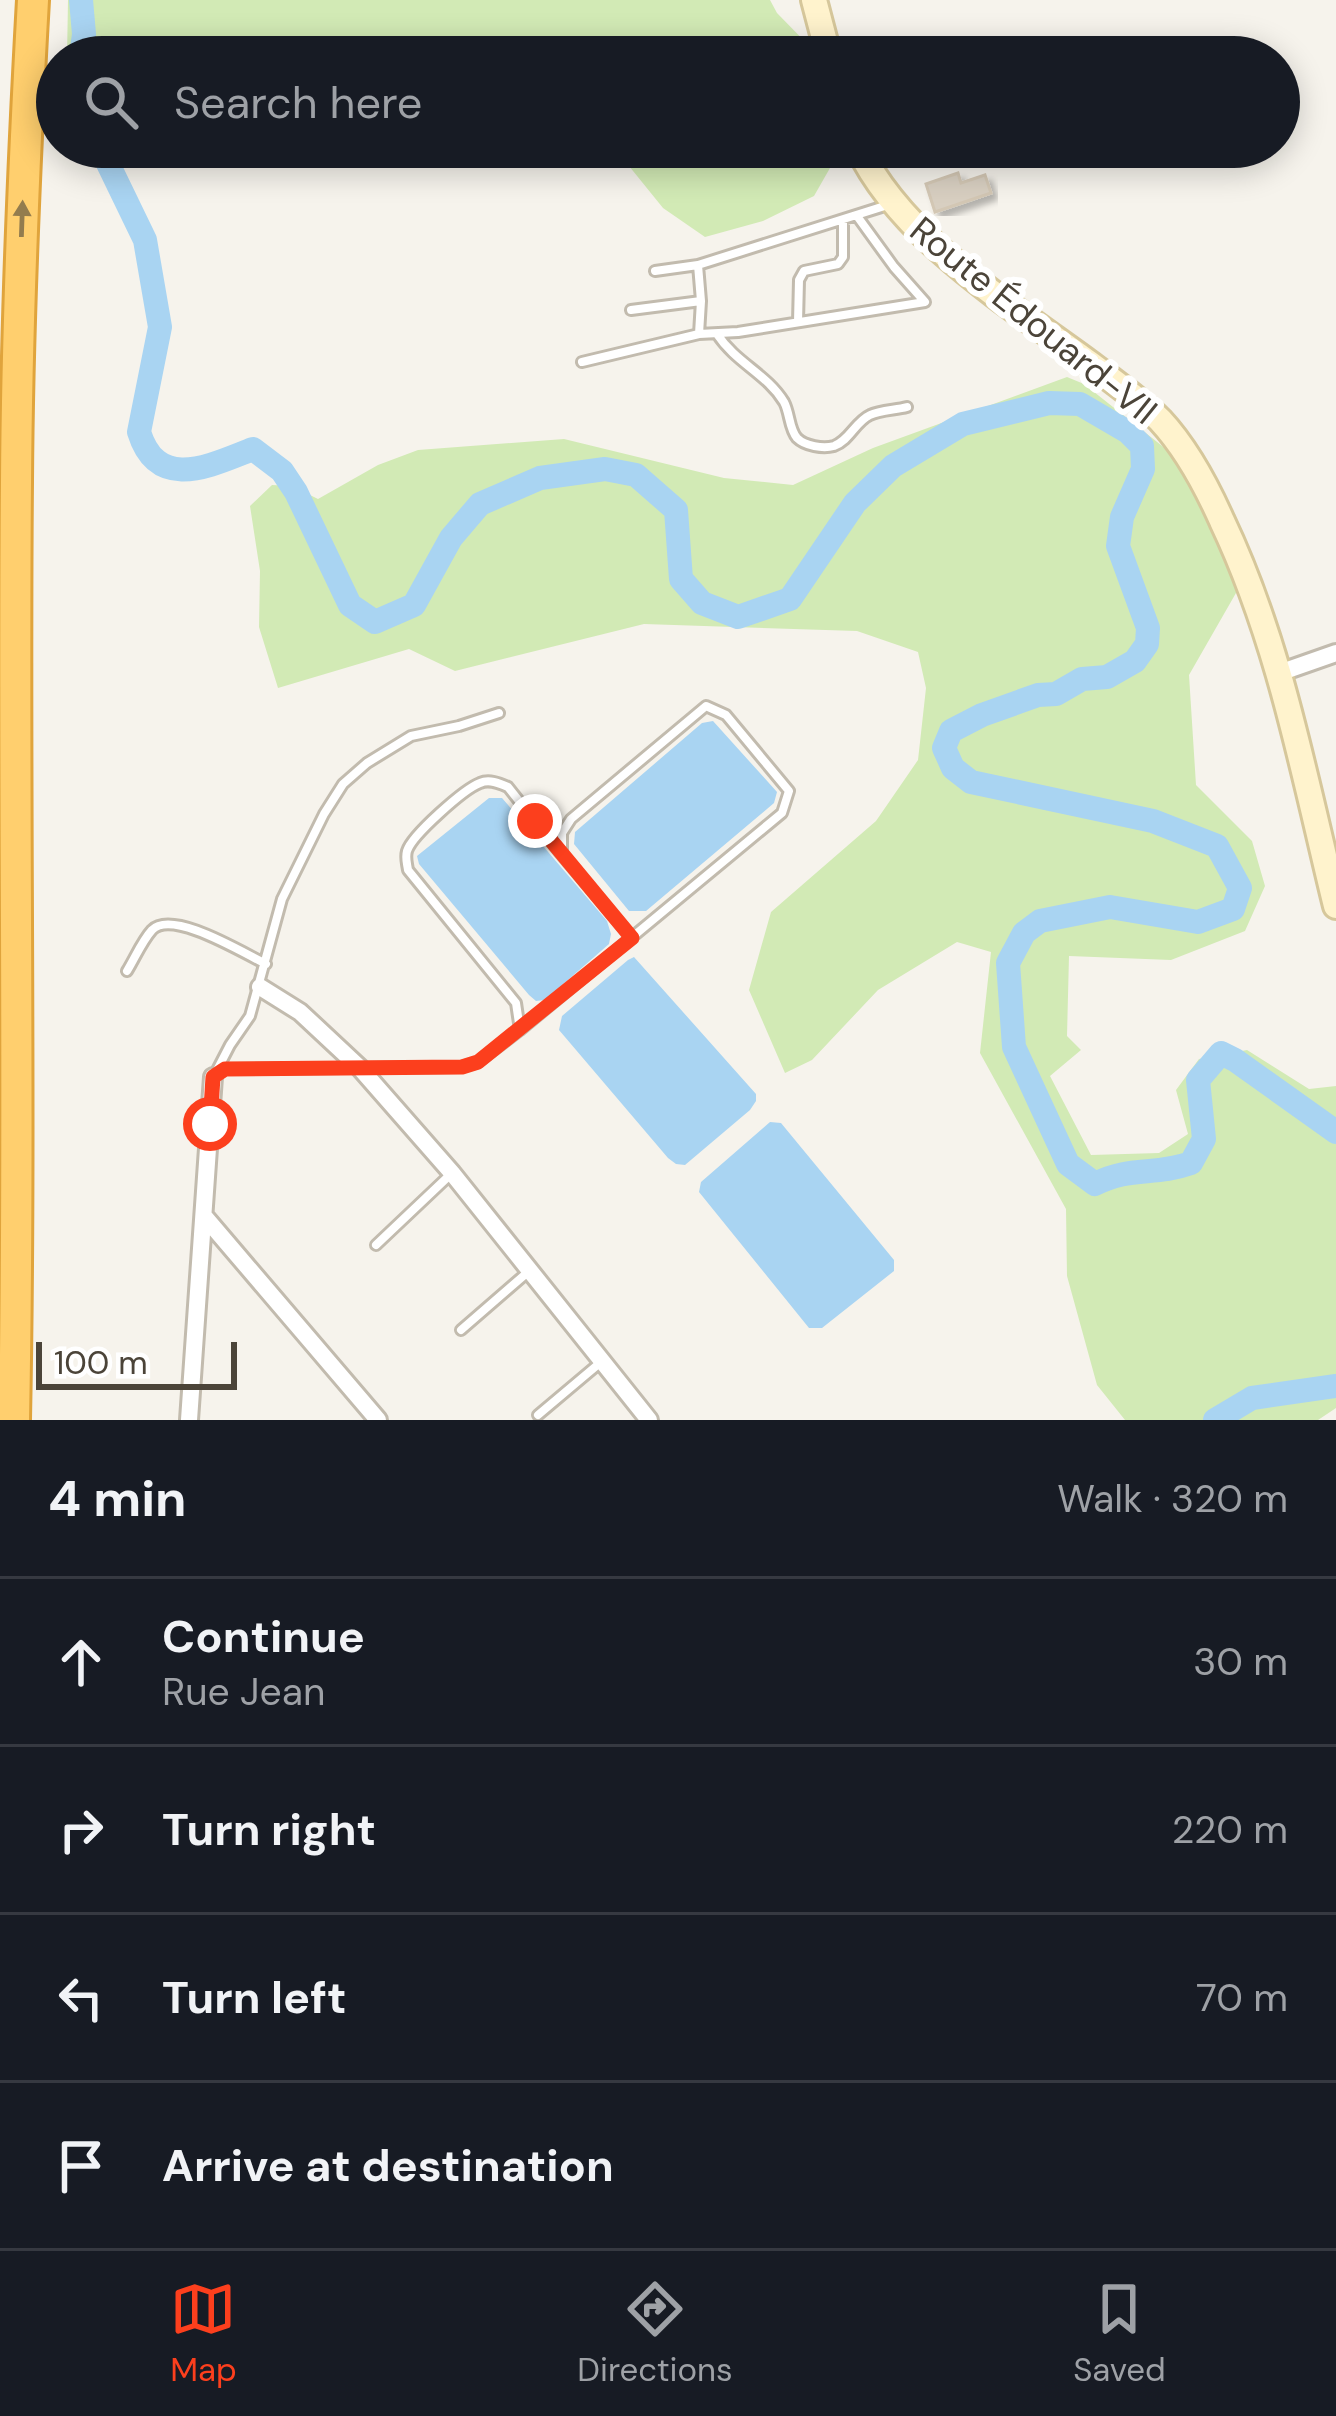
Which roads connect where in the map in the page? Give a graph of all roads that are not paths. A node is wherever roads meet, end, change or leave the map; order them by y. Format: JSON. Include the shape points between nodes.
{"nodes":[{"id":1,"x":33,"y":0,"type":"edge"},
{"id":2,"x":814,"y":0,"type":"edge"},
{"id":3,"x":824,"y":36,"type":"edge"},
{"id":4,"x":869,"y":168,"type":"edge"},
{"id":5,"x":892,"y":203,"type":"junction"},
{"id":6,"x":857,"y":215,"type":"junction"},
{"id":7,"x":843,"y":220,"type":"junction"},
{"id":8,"x":698,"y":265,"type":"junction"},
{"id":9,"x":656,"y":271,"type":"dead end"},
{"id":10,"x":701,"y":301,"type":"junction"},
{"id":11,"x":632,"y":310,"type":"dead end"},
{"id":12,"x":798,"y":322,"type":"junction"},
{"id":13,"x":716,"y":333,"type":"junction"},
{"id":14,"x":699,"y":334,"type":"junction"},
{"id":15,"x":582,"y":362,"type":"dead end"},
{"id":16,"x":907,"y":407,"type":"dead end"},
{"id":17,"x":1336,"y":653,"type":"edge"},
{"id":18,"x":1279,"y":673,"type":"junction"},
{"id":19,"x":499,"y":713,"type":"dead end"},
{"id":20,"x":1328,"y":836,"type":"edge"},
{"id":21,"x":562,"y":855,"type":"junction"},
{"id":22,"x":1336,"y":906,"type":"edge"},
{"id":23,"x":632,"y":938,"type":"junction"},
{"id":24,"x":266,"y":964,"type":"junction"},
{"id":25,"x":127,"y":971,"type":"dead end"},
{"id":26,"x":260,"y":987,"type":"junction"},
{"id":27,"x":520,"y":1030,"type":"junction"},
{"id":28,"x":360,"y":1068,"type":"junction"},
{"id":29,"x":213,"y":1077,"type":"junction"},
{"id":30,"x":452,"y":1173,"type":"junction"},
{"id":31,"x":204,"y":1216,"type":"junction"},
{"id":32,"x":376,"y":1245,"type":"dead end"},
{"id":33,"x":529,"y":1270,"type":"junction"},
{"id":34,"x":461,"y":1330,"type":"dead end"},
{"id":35,"x":602,"y":1362,"type":"junction"},
{"id":36,"x":538,"y":1415,"type":"dead end"},
{"id":37,"x":14,"y":1420,"type":"edge"},
{"id":38,"x":189,"y":1420,"type":"edge"},
{"id":39,"x":378,"y":1420,"type":"edge"},
{"id":40,"x":649,"y":1420,"type":"edge"}],
"edges":[{"from":37,"to":1,"type":"highway","one_way":true,"via":[[16,496]]},
{"from":2,"to":3,"type":"main road"},
{"from":4,"to":5,"type":"main road","name":"Route Édouard-VII"},
{"from":5,"to":6,"type":"lane"},
{"from":5,"to":18,"type":"main road","name":"Route Édouard-VII","via":[[944,254],[1169,431],[1220,514]]},
{"from":6,"to":7,"type":"lane"},
{"from":6,"to":12,"type":"lane","via":[[925,302]]},
{"from":7,"to":8,"type":"lane"},
{"from":7,"to":12,"type":"lane","via":[[838,264],[804,271],[800,280]]},
{"from":8,"to":9,"type":"lane"},
{"from":8,"to":10,"type":"lane"},
{"from":10,"to":11,"type":"lane"},
{"from":10,"to":14,"type":"lane"},
{"from":12,"to":13,"type":"lane"},
{"from":13,"to":14,"type":"lane"},
{"from":13,"to":16,"type":"lane","via":[[762,376],[806,443],[834,446],[867,416]]},
{"from":14,"to":15,"type":"lane"},
{"from":17,"to":18,"type":"street"},
{"from":18,"to":20,"type":"main road","name":"Route Édouard-VII"},
{"from":19,"to":24,"type":"lane","via":[[411,736],[343,784],[282,899]]},
{"from":20,"to":22,"type":"main road","name":"Route Édouard-VII"},
{"from":21,"to":23,"type":"lane"},
{"from":21,"to":23,"type":"lane","via":[[572,819],[706,706],[760,754],[789,791],[782,813]]},
{"from":21,"to":27,"type":"lane","via":[[496,782],[481,782],[438,813],[406,854],[408,870],[516,1003]]},
{"from":23,"to":27,"type":"lane"},
{"from":24,"to":25,"type":"lane","via":[[188,926],[162,923]]},
{"from":24,"to":26,"type":"lane"},
{"from":26,"to":28,"type":"street"},
{"from":26,"to":29,"type":"lane"},
{"from":27,"to":28,"type":"lane","via":[[462,1067]]},
{"from":28,"to":29,"type":"lane","via":[[225,1069]]},
{"from":28,"to":30,"type":"street"},
{"from":29,"to":31,"type":"street"},
{"from":30,"to":32,"type":"lane"},
{"from":30,"to":33,"type":"street"},
{"from":31,"to":38,"type":"street"},
{"from":31,"to":39,"type":"street"},
{"from":33,"to":34,"type":"lane"},
{"from":33,"to":35,"type":"street"},
{"from":35,"to":36,"type":"lane"},
{"from":35,"to":40,"type":"street"}]}
